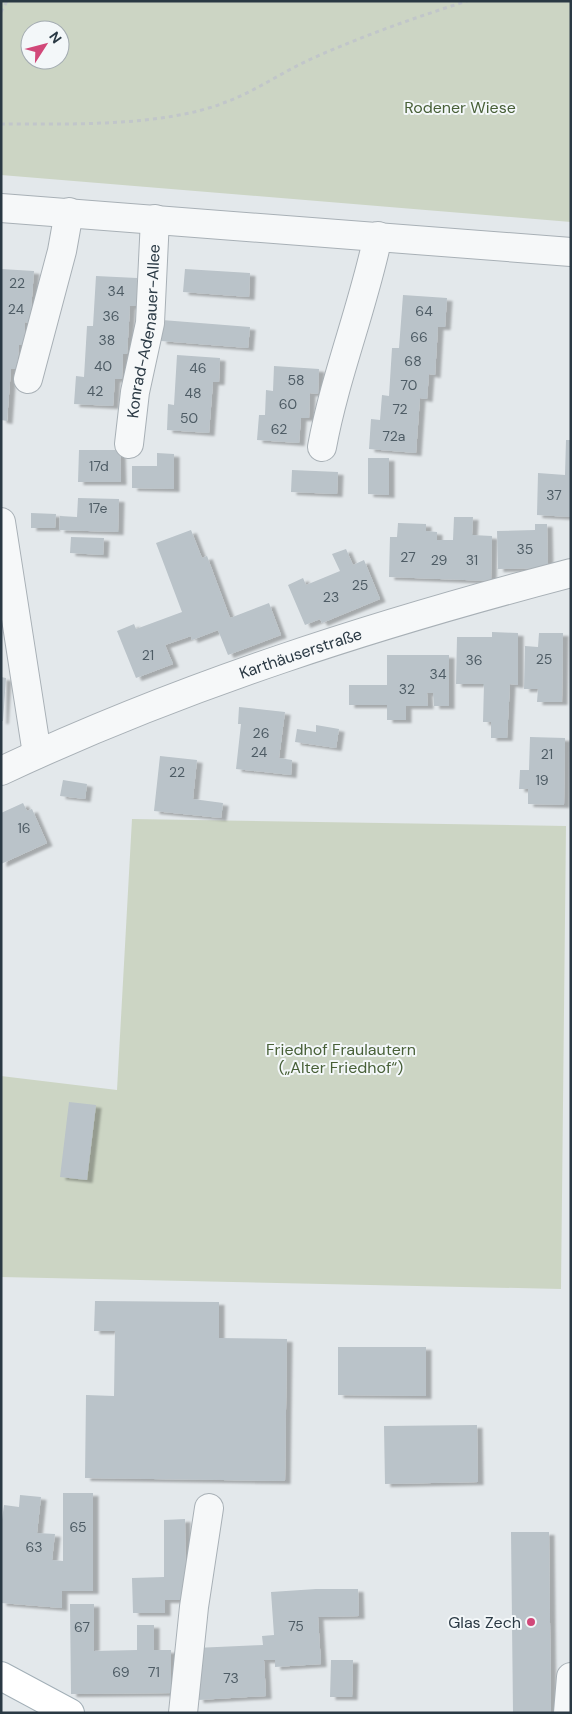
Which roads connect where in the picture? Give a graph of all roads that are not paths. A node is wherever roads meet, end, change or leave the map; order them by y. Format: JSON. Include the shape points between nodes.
{"nodes":[{"id":1,"x":1,"y":208,"type":"edge"},
{"id":2,"x":69,"y":212,"type":"junction"},
{"id":3,"x":155,"y":219,"type":"junction"},
{"id":4,"x":378,"y":236,"type":"junction"},
{"id":5,"x":571,"y":252,"type":"edge"},
{"id":6,"x":28,"y":379,"type":"dead end"},
{"id":7,"x":130,"y":444,"type":"dead end"},
{"id":8,"x":322,"y":447,"type":"dead end"},
{"id":9,"x":1,"y":522,"type":"edge"},
{"id":10,"x":571,"y":573,"type":"edge"},
{"id":11,"x":37,"y":754,"type":"junction"},
{"id":12,"x":1,"y":771,"type":"edge"},
{"id":13,"x":209,"y":1508,"type":"dead end"},
{"id":14,"x":1,"y":1676,"type":"edge"},
{"id":15,"x":571,"y":1677,"type":"edge"},
{"id":16,"x":70,"y":1713,"type":"edge"},
{"id":17,"x":183,"y":1713,"type":"edge"},
{"id":18,"x":568,"y":1713,"type":"edge"}],
"edges":[{"from":1,"to":2,"type":"street"},
{"from":2,"to":3,"type":"street"},
{"from":2,"to":6,"type":"street","via":[[62,251]]},
{"from":3,"to":4,"type":"street"},
{"from":3,"to":7,"type":"street","name":"Konrad-Adenauer-Allee","via":[[150,323],[135,392]]},
{"from":4,"to":5,"type":"street"},
{"from":4,"to":8,"type":"street","via":[[369,278],[328,414]]},
{"from":9,"to":11,"type":"street"},
{"from":10,"to":11,"type":"street","name":"Karthäuserstraße","via":[[358,632],[174,698]]},
{"from":11,"to":12,"type":"street","name":"Karthäuserstraße"},
{"from":13,"to":17,"type":"street","via":[[194,1606]]},
{"from":14,"to":16,"type":"main road"},
{"from":15,"to":18,"type":"street"}]}
